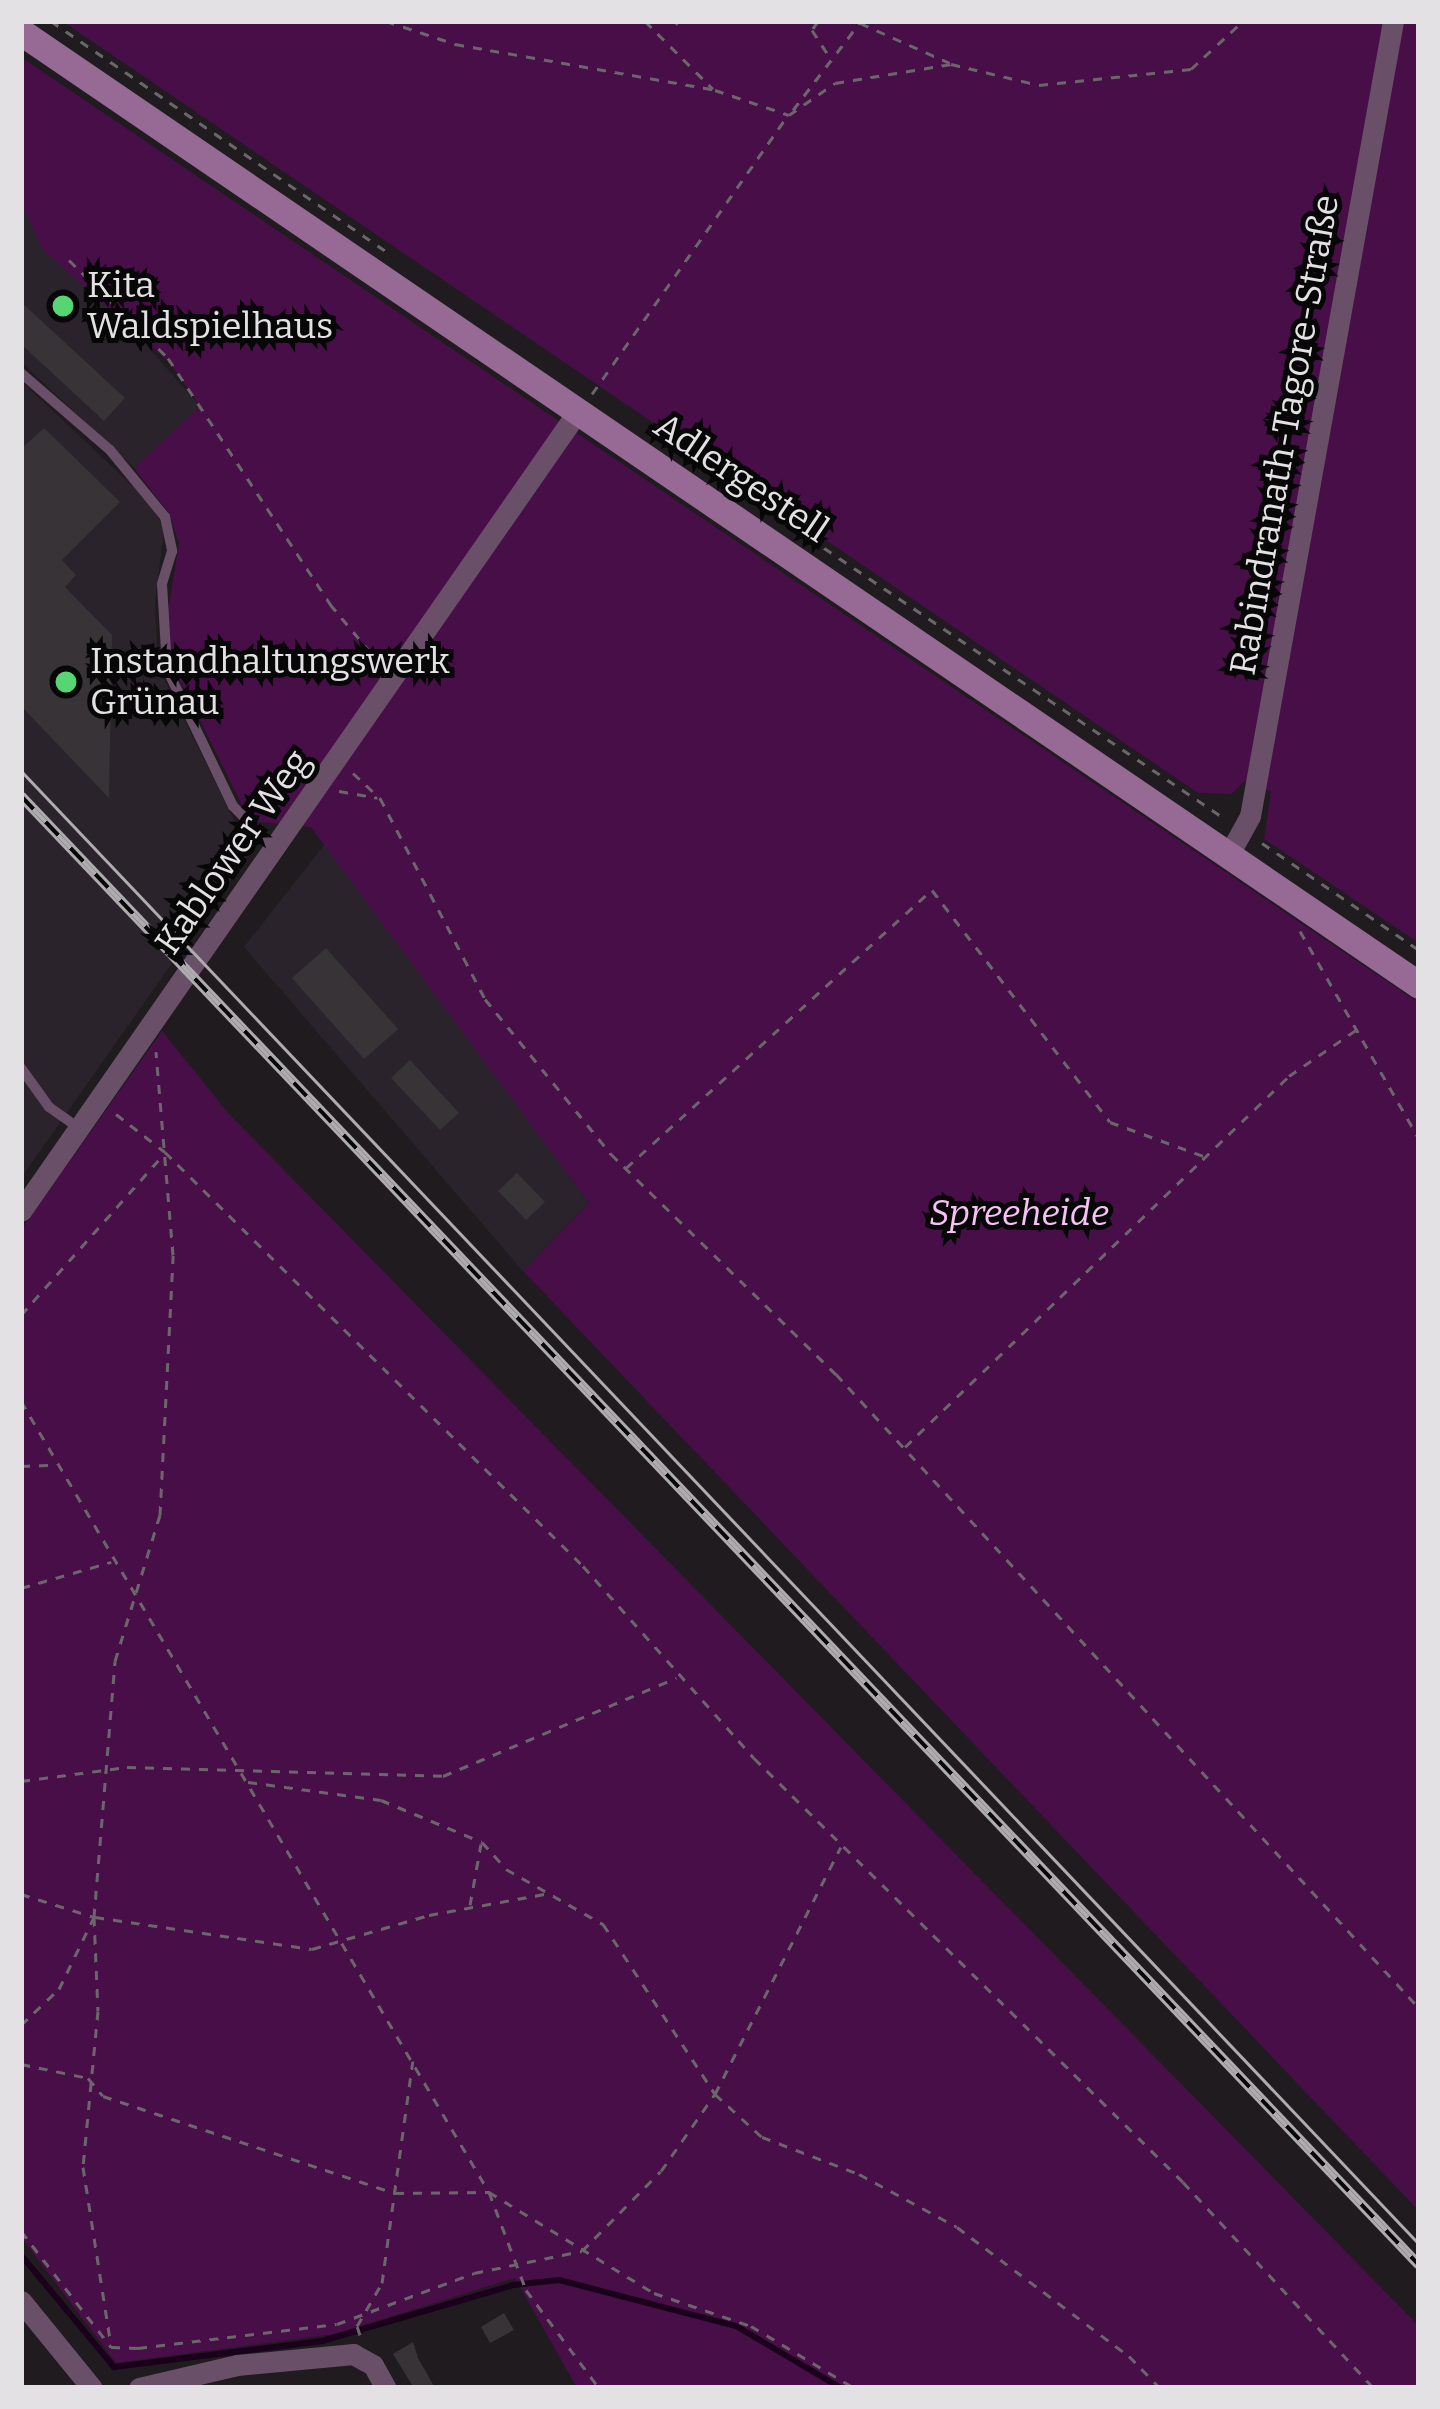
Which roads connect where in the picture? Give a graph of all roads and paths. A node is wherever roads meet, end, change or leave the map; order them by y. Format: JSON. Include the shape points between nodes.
{"nodes":[{"id":1,"x":386,"y":21,"type":"edge"},
{"id":2,"x":645,"y":21,"type":"edge"},
{"id":3,"x":818,"y":21,"type":"edge"},
{"id":4,"x":1244,"y":21,"type":"edge"},
{"id":5,"x":1393,"y":21,"type":"edge"},
{"id":6,"x":54,"y":22,"type":"edge"},
{"id":7,"x":861,"y":22,"type":"edge"},
{"id":8,"x":21,"y":32,"type":"edge"},
{"id":9,"x":831,"y":60,"type":"junction"},
{"id":10,"x":951,"y":64,"type":"junction"},
{"id":11,"x":715,"y":90,"type":"junction"},
{"id":12,"x":789,"y":115,"type":"junction"},
{"id":13,"x":390,"y":254,"type":"dead end"},
{"id":14,"x":69,"y":260,"type":"dead end"},
{"id":15,"x":21,"y":373,"type":"edge"},
{"id":16,"x":606,"y":374,"type":"dead end"},
{"id":17,"x":584,"y":396,"type":"junction"},
{"id":18,"x":652,"y":432,"type":"dead end"},
{"id":19,"x":394,"y":679,"type":"junction"},
{"id":20,"x":339,"y":759,"type":"junction"},
{"id":21,"x":320,"y":788,"type":"junction"},
{"id":22,"x":380,"y":798,"type":"junction"},
{"id":23,"x":1244,"y":831,"type":"junction"},
{"id":24,"x":274,"y":849,"type":"junction"},
{"id":25,"x":1228,"y":856,"type":"junction"},
{"id":26,"x":1286,"y":896,"type":"junction"},
{"id":27,"x":1419,"y":950,"type":"edge"},
{"id":28,"x":1419,"y":986,"type":"edge"},
{"id":29,"x":1356,"y":1030,"type":"junction"},
{"id":30,"x":146,"y":1034,"type":"junction"},
{"id":31,"x":21,"y":1068,"type":"edge"},
{"id":32,"x":99,"y":1101,"type":"junction"},
{"id":33,"x":49,"y":1107,"type":"junction"},
{"id":34,"x":35,"y":1113,"type":"dead end"},
{"id":35,"x":79,"y":1129,"type":"junction"},
{"id":36,"x":1419,"y":1138,"type":"edge"},
{"id":37,"x":165,"y":1152,"type":"junction"},
{"id":38,"x":1206,"y":1156,"type":"junction"},
{"id":39,"x":626,"y":1168,"type":"junction"},
{"id":40,"x":21,"y":1211,"type":"edge"},
{"id":41,"x":21,"y":1315,"type":"edge"},
{"id":42,"x":21,"y":1401,"type":"edge"},
{"id":43,"x":904,"y":1449,"type":"junction"},
{"id":44,"x":21,"y":1466,"type":"edge"},
{"id":45,"x":59,"y":1466,"type":"junction"},
{"id":46,"x":114,"y":1561,"type":"junction"},
{"id":47,"x":21,"y":1588,"type":"edge"},
{"id":48,"x":136,"y":1599,"type":"junction"},
{"id":49,"x":679,"y":1677,"type":"junction"},
{"id":50,"x":110,"y":1770,"type":"junction"},
{"id":51,"x":243,"y":1773,"type":"junction"},
{"id":52,"x":21,"y":1781,"type":"edge"},
{"id":53,"x":247,"y":1781,"type":"junction"},
{"id":54,"x":482,"y":1842,"type":"junction"},
{"id":55,"x":842,"y":1846,"type":"junction"},
{"id":56,"x":552,"y":1892,"type":"junction"},
{"id":57,"x":21,"y":1894,"type":"edge"},
{"id":58,"x":470,"y":1907,"type":"junction"},
{"id":59,"x":94,"y":1917,"type":"junction"},
{"id":60,"x":340,"y":1939,"type":"junction"},
{"id":61,"x":1419,"y":2008,"type":"edge"},
{"id":62,"x":21,"y":2025,"type":"edge"},
{"id":63,"x":413,"y":2059,"type":"junction"},
{"id":64,"x":21,"y":2064,"type":"edge"},
{"id":65,"x":88,"y":2078,"type":"junction"},
{"id":66,"x":716,"y":2094,"type":"junction"},
{"id":67,"x":489,"y":2192,"type":"junction"},
{"id":68,"x":395,"y":2193,"type":"junction"},
{"id":69,"x":21,"y":2231,"type":"edge"},
{"id":70,"x":582,"y":2251,"type":"junction"},
{"id":71,"x":520,"y":2264,"type":"junction"},
{"id":72,"x":21,"y":2301,"type":"edge"},
{"id":73,"x":370,"y":2312,"type":"junction"},
{"id":74,"x":357,"y":2326,"type":"dead end"},
{"id":75,"x":111,"y":2347,"type":"junction"},
{"id":76,"x":84,"y":2386,"type":"edge"},
{"id":77,"x":139,"y":2388,"type":"edge"},
{"id":78,"x":386,"y":2388,"type":"edge"},
{"id":79,"x":599,"y":2388,"type":"edge"},
{"id":80,"x":854,"y":2388,"type":"edge"},
{"id":81,"x":1160,"y":2388,"type":"edge"},
{"id":82,"x":1374,"y":2388,"type":"edge"}],
"edges":[{"from":1,"to":11,"type":"path","via":[[455,44]]},
{"from":2,"to":11,"type":"path"},
{"from":3,"to":9,"type":"path","via":[[816,43]]},
{"from":4,"to":10,"type":"path","via":[[1191,69],[1039,85]]},
{"from":5,"to":23,"type":"street","name":"Rabindranath-Tagore-Straße"},
{"from":6,"to":13,"type":"path"},
{"from":7,"to":9,"type":"path"},
{"from":7,"to":10,"type":"path"},
{"from":8,"to":17,"type":"main road","name":"Adlergestell"},
{"from":9,"to":12,"type":"path"},
{"from":10,"to":12,"type":"path","via":[[835,83]]},
{"from":11,"to":12,"type":"path"},
{"from":12,"to":16,"type":"path"},
{"from":14,"to":19,"type":"path","via":[[168,358],[331,604]]},
{"from":15,"to":24,"type":"lane","via":[[110,450],[165,517],[172,551],[162,584],[167,669],[233,806]]},
{"from":17,"to":19,"type":"street","name":"Kablower Weg"},
{"from":17,"to":25,"type":"main road","name":"Adlergestell"},
{"from":18,"to":23,"type":"path"},
{"from":19,"to":20,"type":"street","name":"Kablower Weg"},
{"from":20,"to":21,"type":"street","name":"Kablower Weg"},
{"from":20,"to":22,"type":"path"},
{"from":21,"to":22,"type":"path"},
{"from":21,"to":24,"type":"street","name":"Kablower Weg"},
{"from":22,"to":39,"type":"path","via":[[485,999]]},
{"from":23,"to":25,"type":"street","name":"Rabindranath-Tagore-Straße"},
{"from":23,"to":27,"type":"path"},
{"from":24,"to":30,"type":"street","name":"Kablower Weg"},
{"from":25,"to":26,"type":"main road","name":"Adlergestell"},
{"from":26,"to":28,"type":"main road","name":"Adlergestell"},
{"from":26,"to":29,"type":"path"},
{"from":29,"to":36,"type":"path"},
{"from":29,"to":38,"type":"path","via":[[1289,1076]]},
{"from":30,"to":32,"type":"street","name":"Kablower Weg"},
{"from":30,"to":37,"type":"path","via":[[156,1053]]},
{"from":31,"to":33,"type":"lane"},
{"from":32,"to":35,"type":"street","name":"Kablower Weg"},
{"from":32,"to":37,"type":"path"},
{"from":33,"to":34,"type":"lane"},
{"from":33,"to":35,"type":"lane"},
{"from":35,"to":40,"type":"street","name":"Kablower Weg"},
{"from":37,"to":41,"type":"path"},
{"from":37,"to":48,"type":"path","via":[[172,1255],[160,1515]]},
{"from":37,"to":49,"type":"path","via":[[584,1566]]},
{"from":38,"to":39,"type":"path","via":[[1110,1122],[932,890]]},
{"from":38,"to":43,"type":"path"},
{"from":39,"to":43,"type":"path"},
{"from":42,"to":45,"type":"path"},
{"from":43,"to":61,"type":"path"},
{"from":44,"to":45,"type":"path"},
{"from":45,"to":46,"type":"path"},
{"from":46,"to":47,"type":"path"},
{"from":46,"to":48,"type":"path"},
{"from":48,"to":50,"type":"path","via":[[115,1661]]},
{"from":48,"to":51,"type":"path"},
{"from":49,"to":51,"type":"path","via":[[443,1775]]},
{"from":49,"to":55,"type":"path"},
{"from":50,"to":51,"type":"path"},
{"from":50,"to":52,"type":"path"},
{"from":50,"to":59,"type":"path"},
{"from":51,"to":53,"type":"path"},
{"from":53,"to":54,"type":"path","via":[[381,1800]]},
{"from":53,"to":60,"type":"path"},
{"from":54,"to":56,"type":"path","via":[[506,1869]]},
{"from":54,"to":58,"type":"path"},
{"from":55,"to":66,"type":"path"},
{"from":55,"to":82,"type":"path","via":[[1183,2182]]},
{"from":56,"to":58,"type":"path"},
{"from":56,"to":66,"type":"path","via":[[603,1924]]},
{"from":57,"to":59,"type":"path"},
{"from":58,"to":60,"type":"path"},
{"from":59,"to":60,"type":"path","via":[[258,1945],[312,1949]]},
{"from":59,"to":62,"type":"path","via":[[59,1989]]},
{"from":59,"to":65,"type":"path","via":[[98,2011]]},
{"from":60,"to":63,"type":"path"},
{"from":63,"to":67,"type":"path"},
{"from":63,"to":68,"type":"path"},
{"from":64,"to":65,"type":"path"},
{"from":65,"to":68,"type":"path","via":[[103,2096]]},
{"from":65,"to":75,"type":"path","via":[[83,2167]]},
{"from":66,"to":70,"type":"path","via":[[661,2171]]},
{"from":66,"to":81,"type":"path","via":[[762,2137],[859,2174],[957,2227]]},
{"from":67,"to":68,"type":"path"},
{"from":67,"to":70,"type":"path"},
{"from":67,"to":71,"type":"path"},
{"from":68,"to":73,"type":"path"},
{"from":69,"to":75,"type":"path"},
{"from":70,"to":71,"type":"path"},
{"from":70,"to":80,"type":"path","via":[[654,2293],[789,2344]]},
{"from":71,"to":73,"type":"path"},
{"from":71,"to":79,"type":"path","via":[[526,2290]]},
{"from":72,"to":76,"type":"street"},
{"from":73,"to":74,"type":"path"},
{"from":73,"to":75,"type":"path","via":[[337,2324]]},
{"from":77,"to":78,"type":"street","via":[[237,2365],[353,2354],[373,2365]]}]}
